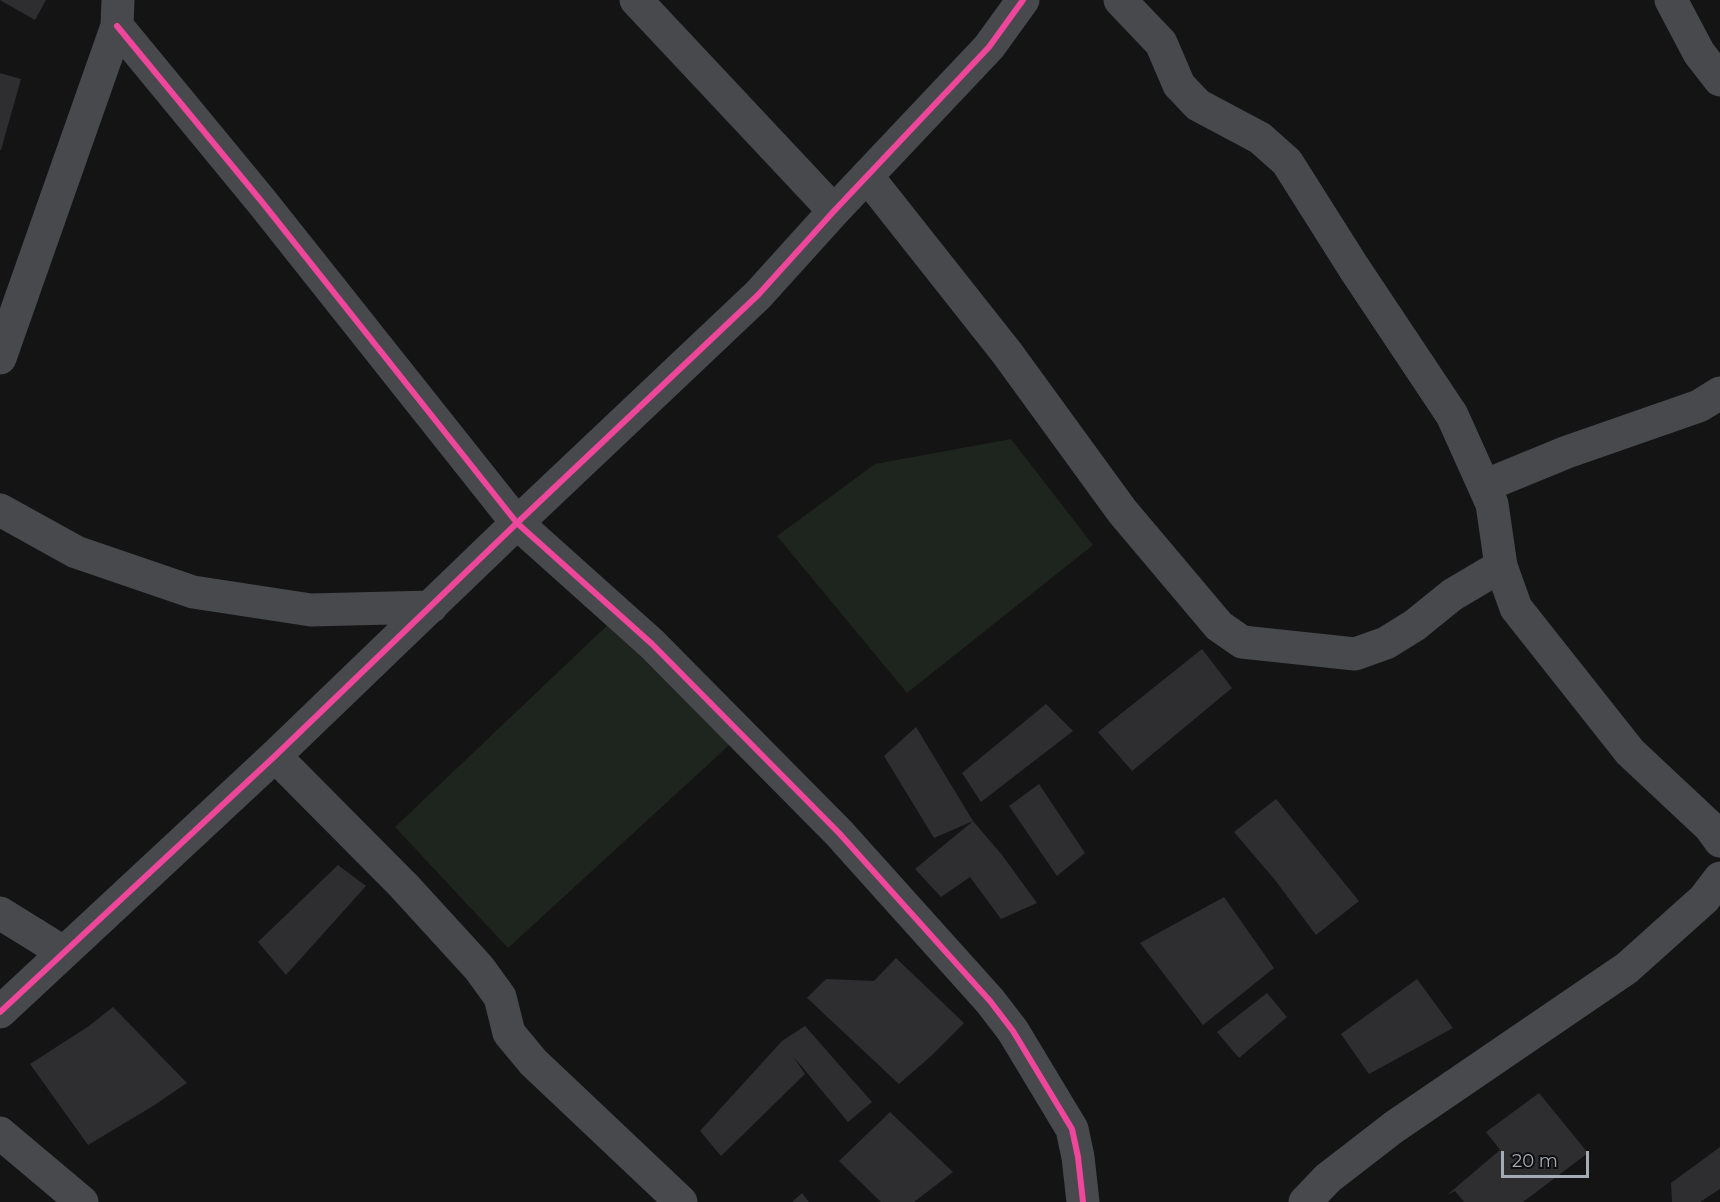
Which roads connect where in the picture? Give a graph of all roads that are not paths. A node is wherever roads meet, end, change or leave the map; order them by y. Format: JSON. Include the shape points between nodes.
{"nodes":[{"id":1,"x":636,"y":0,"type":"edge"},
{"id":2,"x":1023,"y":0,"type":"edge"},
{"id":3,"x":1120,"y":0,"type":"edge"},
{"id":4,"x":1671,"y":0,"type":"edge"},
{"id":5,"x":118,"y":13,"type":"edge"},
{"id":6,"x":1720,"y":80,"type":"edge"},
{"id":7,"x":867,"y":176,"type":"junction"},
{"id":8,"x":834,"y":211,"type":"junction"},
{"id":9,"x":0,"y":358,"type":"edge"},
{"id":10,"x":1720,"y":393,"type":"edge"},
{"id":11,"x":1484,"y":486,"type":"junction"},
{"id":12,"x":0,"y":510,"type":"edge"},
{"id":13,"x":517,"y":523,"type":"junction"},
{"id":14,"x":1500,"y":566,"type":"junction"},
{"id":15,"x":431,"y":607,"type":"junction"},
{"id":16,"x":275,"y":756,"type":"junction"},
{"id":17,"x":1720,"y":841,"type":"edge"},
{"id":18,"x":1720,"y":878,"type":"edge"},
{"id":19,"x":0,"y":913,"type":"edge"},
{"id":20,"x":63,"y":952,"type":"junction"},
{"id":21,"x":0,"y":1012,"type":"edge"},
{"id":22,"x":0,"y":1133,"type":"edge"},
{"id":23,"x":82,"y":1202,"type":"edge"},
{"id":24,"x":681,"y":1202,"type":"edge"},
{"id":25,"x":1083,"y":1202,"type":"edge"},
{"id":26,"x":1305,"y":1202,"type":"edge"}],
"edges":[{"from":1,"to":8,"type":"street"},
{"from":2,"to":7,"type":"street","via":[[989,47]]},
{"from":3,"to":11,"type":"street","via":[[1161,43],[1179,85],[1197,105],[1260,138],[1287,162],[1452,415]]},
{"from":4,"to":6,"type":"street","via":[[1699,53]]},
{"from":5,"to":9,"type":"street"},
{"from":5,"to":13,"type":"street","via":[[262,202]]},
{"from":7,"to":8,"type":"street"},
{"from":7,"to":14,"type":"street","via":[[1007,353],[1122,511],[1219,626],[1242,642],[1355,654],[1386,643]]},
{"from":8,"to":13,"type":"street","via":[[758,295]]},
{"from":10,"to":11,"type":"street","via":[[1700,406],[1567,452]]},
{"from":11,"to":14,"type":"street","via":[[1492,504]]},
{"from":12,"to":15,"type":"street","via":[[76,552],[193,592],[311,609]]},
{"from":13,"to":15,"type":"street"},
{"from":13,"to":25,"type":"street","via":[[677,669],[839,833],[990,1001],[1013,1031],[1072,1129]]},
{"from":14,"to":17,"type":"street","via":[[1516,608],[1630,752]]},
{"from":15,"to":16,"type":"street"},
{"from":16,"to":20,"type":"street"},
{"from":16,"to":24,"type":"street","via":[[479,968],[500,997],[509,1033],[533,1062]]},
{"from":18,"to":26,"type":"street","via":[[1704,899],[1627,968],[1394,1127]]},
{"from":19,"to":20,"type":"street"},
{"from":20,"to":21,"type":"street"},
{"from":22,"to":23,"type":"street"}]}
